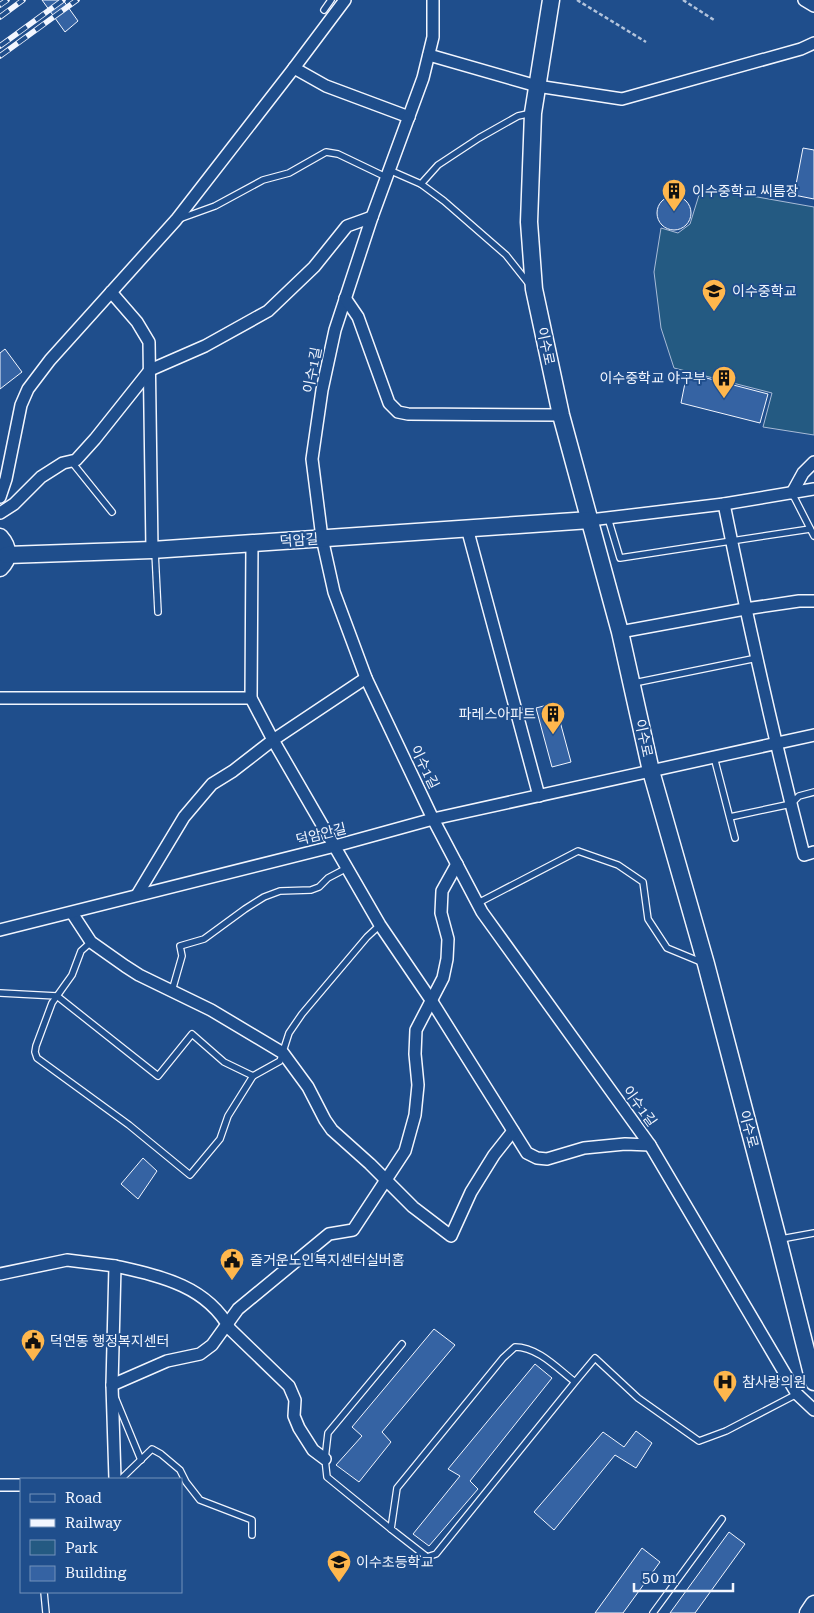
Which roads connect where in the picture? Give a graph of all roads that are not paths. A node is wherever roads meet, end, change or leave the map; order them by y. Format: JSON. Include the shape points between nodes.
{"nodes":[{"id":1,"x":331,"y":0,"type":"edge"},
{"id":2,"x":345,"y":0,"type":"edge"},
{"id":3,"x":434,"y":0,"type":"edge"},
{"id":4,"x":551,"y":0,"type":"edge"},
{"id":5,"x":804,"y":0,"type":"edge"},
{"id":6,"x":814,"y":6,"type":"edge"},
{"id":7,"x":324,"y":10,"type":"dead end"},
{"id":8,"x":814,"y":43,"type":"edge"},
{"id":9,"x":429,"y":55,"type":"junction"},
{"id":10,"x":294,"y":68,"type":"junction"},
{"id":11,"x":537,"y":86,"type":"junction"},
{"id":12,"x":533,"y":113,"type":"junction"},
{"id":13,"x":408,"y":117,"type":"junction"},
{"id":14,"x":388,"y":174,"type":"junction"},
{"id":15,"x":421,"y":184,"type":"junction"},
{"id":16,"x":372,"y":217,"type":"junction"},
{"id":17,"x":176,"y":220,"type":"junction"},
{"id":18,"x":534,"y":289,"type":"junction"},
{"id":19,"x":112,"y":292,"type":"junction"},
{"id":20,"x":345,"y":298,"type":"junction"},
{"id":21,"x":150,"y":370,"type":"junction"},
{"id":22,"x":561,"y":415,"type":"junction"},
{"id":23,"x":71,"y":461,"type":"junction"},
{"id":24,"x":814,"y":462,"type":"edge"},
{"id":25,"x":814,"y":489,"type":"edge"},
{"id":26,"x":792,"y":493,"type":"junction"},
{"id":27,"x":0,"y":497,"type":"edge"},
{"id":28,"x":724,"y":504,"type":"junction"},
{"id":29,"x":112,"y":512,"type":"dead end"},
{"id":30,"x":0,"y":513,"type":"edge"},
{"id":31,"x":608,"y":518,"type":"junction"},
{"id":32,"x":590,"y":520,"type":"junction"},
{"id":33,"x":467,"y":528,"type":"junction"},
{"id":34,"x":810,"y":529,"type":"junction"},
{"id":35,"x":814,"y":536,"type":"edge"},
{"id":36,"x":0,"y":537,"type":"edge"},
{"id":37,"x":322,"y":538,"type":"junction"},
{"id":38,"x":732,"y":541,"type":"junction"},
{"id":39,"x":252,"y":543,"type":"junction"},
{"id":40,"x":154,"y":550,"type":"junction"},
{"id":41,"x":4,"y":562,"type":"edge"},
{"id":42,"x":814,"y":601,"type":"edge"},
{"id":43,"x":745,"y":609,"type":"junction"},
{"id":44,"x":158,"y":612,"type":"dead end"},
{"id":45,"x":620,"y":632,"type":"junction"},
{"id":46,"x":757,"y":658,"type":"junction"},
{"id":47,"x":366,"y":678,"type":"junction"},
{"id":48,"x":632,"y":683,"type":"junction"},
{"id":49,"x":0,"y":698,"type":"edge"},
{"id":50,"x":250,"y":698,"type":"junction"},
{"id":51,"x":814,"y":735,"type":"edge"},
{"id":52,"x":273,"y":740,"type":"junction"},
{"id":53,"x":776,"y":744,"type":"junction"},
{"id":54,"x":714,"y":757,"type":"junction"},
{"id":55,"x":651,"y":771,"type":"junction"},
{"id":56,"x":814,"y":792,"type":"edge"},
{"id":57,"x":539,"y":796,"type":"junction"},
{"id":58,"x":791,"y":804,"type":"junction"},
{"id":59,"x":730,"y":817,"type":"junction"},
{"id":60,"x":433,"y":819,"type":"junction"},
{"id":61,"x":735,"y":838,"type":"dead end"},
{"id":62,"x":335,"y":846,"type":"junction"},
{"id":63,"x":814,"y":852,"type":"edge"},
{"id":64,"x":457,"y":864,"type":"junction"},
{"id":65,"x":347,"y":868,"type":"junction"},
{"id":66,"x":137,"y":896,"type":"junction"},
{"id":67,"x":478,"y":903,"type":"junction"},
{"id":68,"x":72,"y":913,"type":"junction"},
{"id":69,"x":380,"y":925,"type":"junction"},
{"id":70,"x":0,"y":930,"type":"edge"},
{"id":71,"x":91,"y":942,"type":"junction"},
{"id":72,"x":706,"y":964,"type":"junction"},
{"id":73,"x":172,"y":991,"type":"junction"},
{"id":74,"x":0,"y":993,"type":"edge"},
{"id":75,"x":57,"y":996,"type":"junction"},
{"id":76,"x":431,"y":1000,"type":"junction"},
{"id":77,"x":283,"y":1053,"type":"junction"},
{"id":78,"x":254,"y":1076,"type":"junction"},
{"id":79,"x":513,"y":1131,"type":"junction"},
{"id":80,"x":650,"y":1145,"type":"junction"},
{"id":81,"x":385,"y":1180,"type":"junction"},
{"id":82,"x":814,"y":1233,"type":"edge"},
{"id":83,"x":778,"y":1240,"type":"junction"},
{"id":84,"x":115,"y":1266,"type":"junction"},
{"id":85,"x":0,"y":1274,"type":"edge"},
{"id":86,"x":227,"y":1323,"type":"junction"},
{"id":87,"x":402,"y":1344,"type":"dead end"},
{"id":88,"x":575,"y":1382,"type":"junction"},
{"id":89,"x":814,"y":1382,"type":"edge"},
{"id":90,"x":112,"y":1388,"type":"junction"},
{"id":91,"x":797,"y":1394,"type":"junction"},
{"id":92,"x":814,"y":1410,"type":"edge"},
{"id":93,"x":325,"y":1459,"type":"junction"},
{"id":94,"x":141,"y":1460,"type":"junction"},
{"id":95,"x":115,"y":1478,"type":"edge"},
{"id":96,"x":122,"y":1478,"type":"edge"},
{"id":97,"x":0,"y":1485,"type":"edge"},
{"id":98,"x":20,"y":1485,"type":"edge"},
{"id":99,"x":722,"y":1520,"type":"dead end"},
{"id":100,"x":391,"y":1529,"type":"junction"},
{"id":101,"x":252,"y":1535,"type":"dead end"},
{"id":102,"x":44,"y":1593,"type":"edge"},
{"id":103,"x":814,"y":1604,"type":"edge"},
{"id":104,"x":46,"y":1613,"type":"edge"},
{"id":105,"x":653,"y":1613,"type":"edge"},
{"id":106,"x":808,"y":1613,"type":"edge"}],
"edges":[{"from":1,"to":7,"type":"lane"},
{"from":2,"to":10,"type":"street"},
{"from":3,"to":9,"type":"street","name":"이수1길"},
{"from":4,"to":11,"type":"main road","name":"이수로"},
{"from":5,"to":6,"type":"street"},
{"from":8,"to":11,"type":"street","via":[[622,99]]},
{"from":9,"to":11,"type":"street"},
{"from":9,"to":13,"type":"street","name":"이수1길"},
{"from":10,"to":13,"type":"street","via":[[326,86]]},
{"from":10,"to":17,"type":"street"},
{"from":11,"to":12,"type":"main road","name":"이수로"},
{"from":12,"to":15,"type":"lane","via":[[518,116],[479,138],[438,165]]},
{"from":12,"to":18,"type":"main road","name":"이수로","via":[[529,222]]},
{"from":13,"to":14,"type":"street","name":"이수1길"},
{"from":14,"to":15,"type":"lane"},
{"from":14,"to":16,"type":"street","name":"이수1길"},
{"from":14,"to":17,"type":"lane","via":[[326,152],[289,173],[263,180],[214,206]]},
{"from":15,"to":18,"type":"lane","via":[[499,249]]},
{"from":16,"to":20,"type":"street","name":"이수1길"},
{"from":16,"to":21,"type":"street","via":[[347,226],[314,267],[268,311],[205,346]]},
{"from":17,"to":19,"type":"street"},
{"from":18,"to":22,"type":"main road","name":"이수로"},
{"from":19,"to":21,"type":"street","via":[[149,342]]},
{"from":19,"to":27,"type":"street","via":[[28,389],[21,405]]},
{"from":20,"to":22,"type":"street","via":[[358,317],[389,403],[398,412]]},
{"from":20,"to":37,"type":"street","name":"이수1길","via":[[326,373],[312,460]]},
{"from":21,"to":23,"type":"street","via":[[96,439],[76,460]]},
{"from":21,"to":40,"type":"street"},
{"from":22,"to":32,"type":"main road","name":"이수로"},
{"from":23,"to":29,"type":"lane"},
{"from":23,"to":30,"type":"street","via":[[41,477]]},
{"from":24,"to":26,"type":"street","via":[[803,473]]},
{"from":25,"to":26,"type":"street"},
{"from":26,"to":28,"type":"street"},
{"from":26,"to":34,"type":"lane"},
{"from":28,"to":31,"type":"street"},
{"from":28,"to":38,"type":"street"},
{"from":31,"to":32,"type":"street"},
{"from":31,"to":38,"type":"lane","via":[[620,558]]},
{"from":32,"to":33,"type":"main road","name":"덕암길"},
{"from":32,"to":45,"type":"main road","name":"이수로"},
{"from":33,"to":37,"type":"main road","name":"덕암길"},
{"from":33,"to":57,"type":"street"},
{"from":34,"to":35,"type":"lane"},
{"from":34,"to":38,"type":"lane"},
{"from":36,"to":41,"type":"main road","via":[[5,543]]},
{"from":37,"to":39,"type":"main road","name":"덕암길"},
{"from":37,"to":47,"type":"street","name":"이수1길","via":[[334,592]]},
{"from":38,"to":43,"type":"street"},
{"from":39,"to":40,"type":"main road","name":"덕암길"},
{"from":39,"to":50,"type":"street"},
{"from":40,"to":41,"type":"main road","name":"덕암길"},
{"from":40,"to":44,"type":"lane"},
{"from":42,"to":43,"type":"street"},
{"from":43,"to":45,"type":"street"},
{"from":43,"to":46,"type":"street"},
{"from":45,"to":48,"type":"main road","name":"이수로"},
{"from":46,"to":48,"type":"lane"},
{"from":46,"to":53,"type":"street"},
{"from":47,"to":52,"type":"street"},
{"from":47,"to":60,"type":"street","name":"이수1길"},
{"from":48,"to":55,"type":"main road","name":"이수로"},
{"from":49,"to":50,"type":"street"},
{"from":50,"to":52,"type":"street"},
{"from":51,"to":53,"type":"street","name":"덕암안길"},
{"from":52,"to":62,"type":"street"},
{"from":52,"to":66,"type":"street","via":[[212,784],[184,817]]},
{"from":53,"to":54,"type":"street","name":"덕암안길"},
{"from":53,"to":58,"type":"street"},
{"from":54,"to":55,"type":"street","name":"덕암안길"},
{"from":54,"to":59,"type":"lane"},
{"from":55,"to":57,"type":"street","name":"덕암안길"},
{"from":55,"to":72,"type":"main road","name":"이수로"},
{"from":56,"to":58,"type":"lane","via":[[799,796]]},
{"from":57,"to":60,"type":"street","name":"덕암안길"},
{"from":58,"to":59,"type":"lane"},
{"from":58,"to":63,"type":"street","via":[[804,855]]},
{"from":59,"to":61,"type":"lane"},
{"from":60,"to":62,"type":"street","name":"덕암안길"},
{"from":60,"to":64,"type":"street","name":"이수1길"},
{"from":62,"to":65,"type":"street"},
{"from":62,"to":66,"type":"street","name":"덕암안길"},
{"from":64,"to":67,"type":"street","name":"이수1길"},
{"from":64,"to":76,"type":"street","via":[[442,890],[441,913],[448,939],[447,959]]},
{"from":65,"to":69,"type":"street"},
{"from":65,"to":73,"type":"lane","via":[[311,890],[280,891],[264,897],[204,939],[180,946],[182,956]]},
{"from":66,"to":68,"type":"street","name":"덕암안길"},
{"from":67,"to":72,"type":"lane","via":[[578,851],[618,865],[643,882],[648,919],[667,948]]},
{"from":67,"to":80,"type":"street","name":"이수1길"},
{"from":68,"to":70,"type":"street","name":"덕암안길"},
{"from":68,"to":71,"type":"street"},
{"from":69,"to":76,"type":"street"},
{"from":69,"to":77,"type":"lane","via":[[302,1014],[289,1033]]},
{"from":71,"to":73,"type":"street","via":[[139,975]]},
{"from":71,"to":75,"type":"lane","via":[[81,951],[72,974]]},
{"from":72,"to":83,"type":"main road","name":"이수로"},
{"from":73,"to":77,"type":"street"},
{"from":74,"to":75,"type":"lane"},
{"from":75,"to":78,"type":"lane","via":[[158,1076],[192,1034],[224,1062]]},
{"from":75,"to":78,"type":"lane","via":[[36,1046],[37,1058],[129,1125],[190,1175],[220,1139],[228,1116]]},
{"from":76,"to":79,"type":"street"},
{"from":76,"to":81,"type":"street","via":[[416,1030],[416,1115],[405,1151]]},
{"from":77,"to":78,"type":"lane","via":[[280,1061]]},
{"from":77,"to":81,"type":"street","via":[[308,1087],[332,1130]]},
{"from":79,"to":80,"type":"street","via":[[527,1153],[537,1158],[547,1159],[584,1148]]},
{"from":79,"to":81,"type":"street","via":[[471,1192],[451,1236]]},
{"from":80,"to":91,"type":"street","name":"이수1길"},
{"from":81,"to":86,"type":"street","via":[[353,1230],[329,1234],[238,1309]]},
{"from":82,"to":83,"type":"lane"},
{"from":83,"to":89,"type":"main road","name":"이수로"},
{"from":84,"to":85,"type":"street","via":[[67,1260]]},
{"from":84,"to":86,"type":"street","via":[[160,1276],[181,1285],[196,1293]]},
{"from":84,"to":90,"type":"street"},
{"from":86,"to":90,"type":"street","via":[[212,1345],[200,1354],[167,1361]]},
{"from":86,"to":93,"type":"street","via":[[289,1386],[295,1400],[294,1416],[299,1428],[313,1450]]},
{"from":87,"to":93,"type":"lane","via":[[328,1433]]},
{"from":88,"to":91,"type":"lane","via":[[595,1358],[638,1398],[699,1441],[726,1431]]},
{"from":88,"to":100,"type":"lane","via":[[436,1554],[427,1557]]},
{"from":88,"to":100,"type":"lane","via":[[525,1347],[515,1347],[398,1488]]},
{"from":90,"to":94,"type":"lane"},
{"from":90,"to":95,"type":"street"},
{"from":91,"to":92,"type":"street","name":"이수1길"},
{"from":93,"to":100,"type":"lane","via":[[328,1477]]},
{"from":94,"to":96,"type":"lane"},
{"from":94,"to":101,"type":"lane","via":[[152,1449],[161,1454],[180,1470],[200,1500],[252,1520]]},
{"from":97,"to":98,"type":"street"},
{"from":99,"to":105,"type":"lane"},
{"from":102,"to":104,"type":"lane"},
{"from":103,"to":106,"type":"main road"}]}
